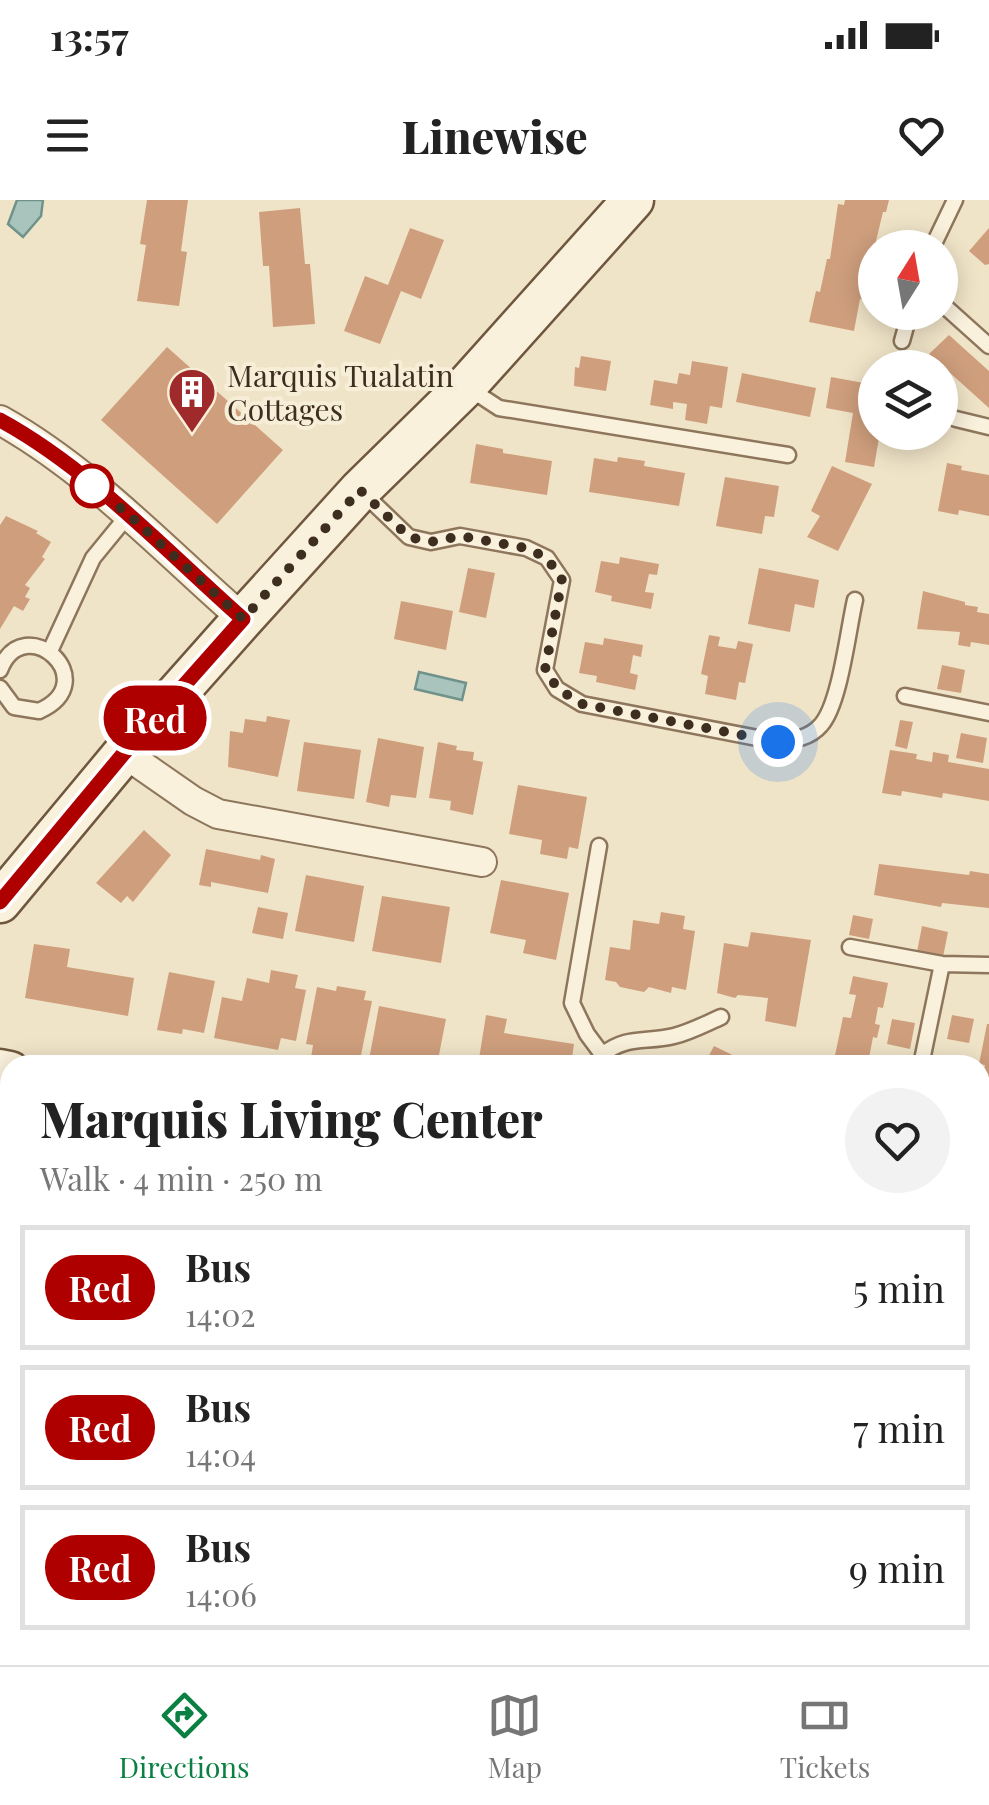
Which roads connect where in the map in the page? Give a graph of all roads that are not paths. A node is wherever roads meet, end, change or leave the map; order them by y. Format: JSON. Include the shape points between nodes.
{"nodes":[{"id":1,"x":633,"y":200,"type":"edge"},
{"id":2,"x":955,"y":200,"type":"edge"},
{"id":3,"x":941,"y":230,"type":"edge"},
{"id":4,"x":958,"y":318,"type":"edge"},
{"id":5,"x":905,"y":330,"type":"edge"},
{"id":6,"x":902,"y":341,"type":"dead end"},
{"id":7,"x":989,"y":346,"type":"edge"},
{"id":8,"x":466,"y":386,"type":"junction"},
{"id":9,"x":0,"y":420,"type":"edge"},
{"id":10,"x":958,"y":420,"type":"edge"},
{"id":11,"x":989,"y":427,"type":"edge"},
{"id":12,"x":788,"y":454,"type":"dead end"},
{"id":13,"x":360,"y":490,"type":"junction"},
{"id":14,"x":128,"y":514,"type":"junction"},
{"id":15,"x":855,"y":600,"type":"dead end"},
{"id":16,"x":243,"y":619,"type":"junction"},
{"id":17,"x":50,"y":651,"type":"junction"},
{"id":18,"x":0,"y":670,"type":"edge"},
{"id":19,"x":0,"y":688,"type":"edge"},
{"id":20,"x":906,"y":696,"type":"dead end"},
{"id":21,"x":989,"y":713,"type":"edge"},
{"id":22,"x":124,"y":753,"type":"junction"},
{"id":23,"x":599,"y":846,"type":"dead end"},
{"id":24,"x":482,"y":862,"type":"dead end"},
{"id":25,"x":0,"y":902,"type":"edge"},
{"id":26,"x":850,"y":947,"type":"dead end"},
{"id":27,"x":942,"y":964,"type":"junction"},
{"id":28,"x":989,"y":965,"type":"edge"},
{"id":29,"x":721,"y":1017,"type":"dead end"},
{"id":30,"x":603,"y":1055,"type":"edge"},
{"id":31,"x":611,"y":1055,"type":"edge"},
{"id":32,"x":923,"y":1055,"type":"edge"}],
"edges":[{"from":1,"to":8,"type":"main road"},
{"from":2,"to":3,"type":"lane"},
{"from":4,"to":7,"type":"lane"},
{"from":5,"to":6,"type":"lane"},
{"from":8,"to":12,"type":"lane","via":[[498,408]]},
{"from":8,"to":13,"type":"main road"},
{"from":9,"to":14,"type":"street"},
{"from":10,"to":11,"type":"lane"},
{"from":13,"to":15,"type":"lane","via":[[409,537],[431,542],[460,536],[547,558],[562,580],[545,670],[558,689],[582,704],[796,740],[822,724],[832,708]]},
{"from":13,"to":16,"type":"main road"},
{"from":14,"to":16,"type":"street"},
{"from":14,"to":17,"type":"lane","via":[[93,558]]},
{"from":16,"to":22,"type":"main road"},
{"from":17,"to":18,"type":"lane","via":[[24,646]]},
{"from":17,"to":19,"type":"lane","via":[[64,685],[50,706],[14,707]]},
{"from":20,"to":21,"type":"lane"},
{"from":22,"to":24,"type":"street","via":[[218,814]]},
{"from":22,"to":25,"type":"main road"},
{"from":23,"to":30,"type":"lane","via":[[572,995],[581,1024]]},
{"from":26,"to":27,"type":"lane"},
{"from":27,"to":28,"type":"lane"},
{"from":27,"to":32,"type":"lane"},
{"from":29,"to":31,"type":"lane","via":[[679,1034],[626,1040]]}]}
